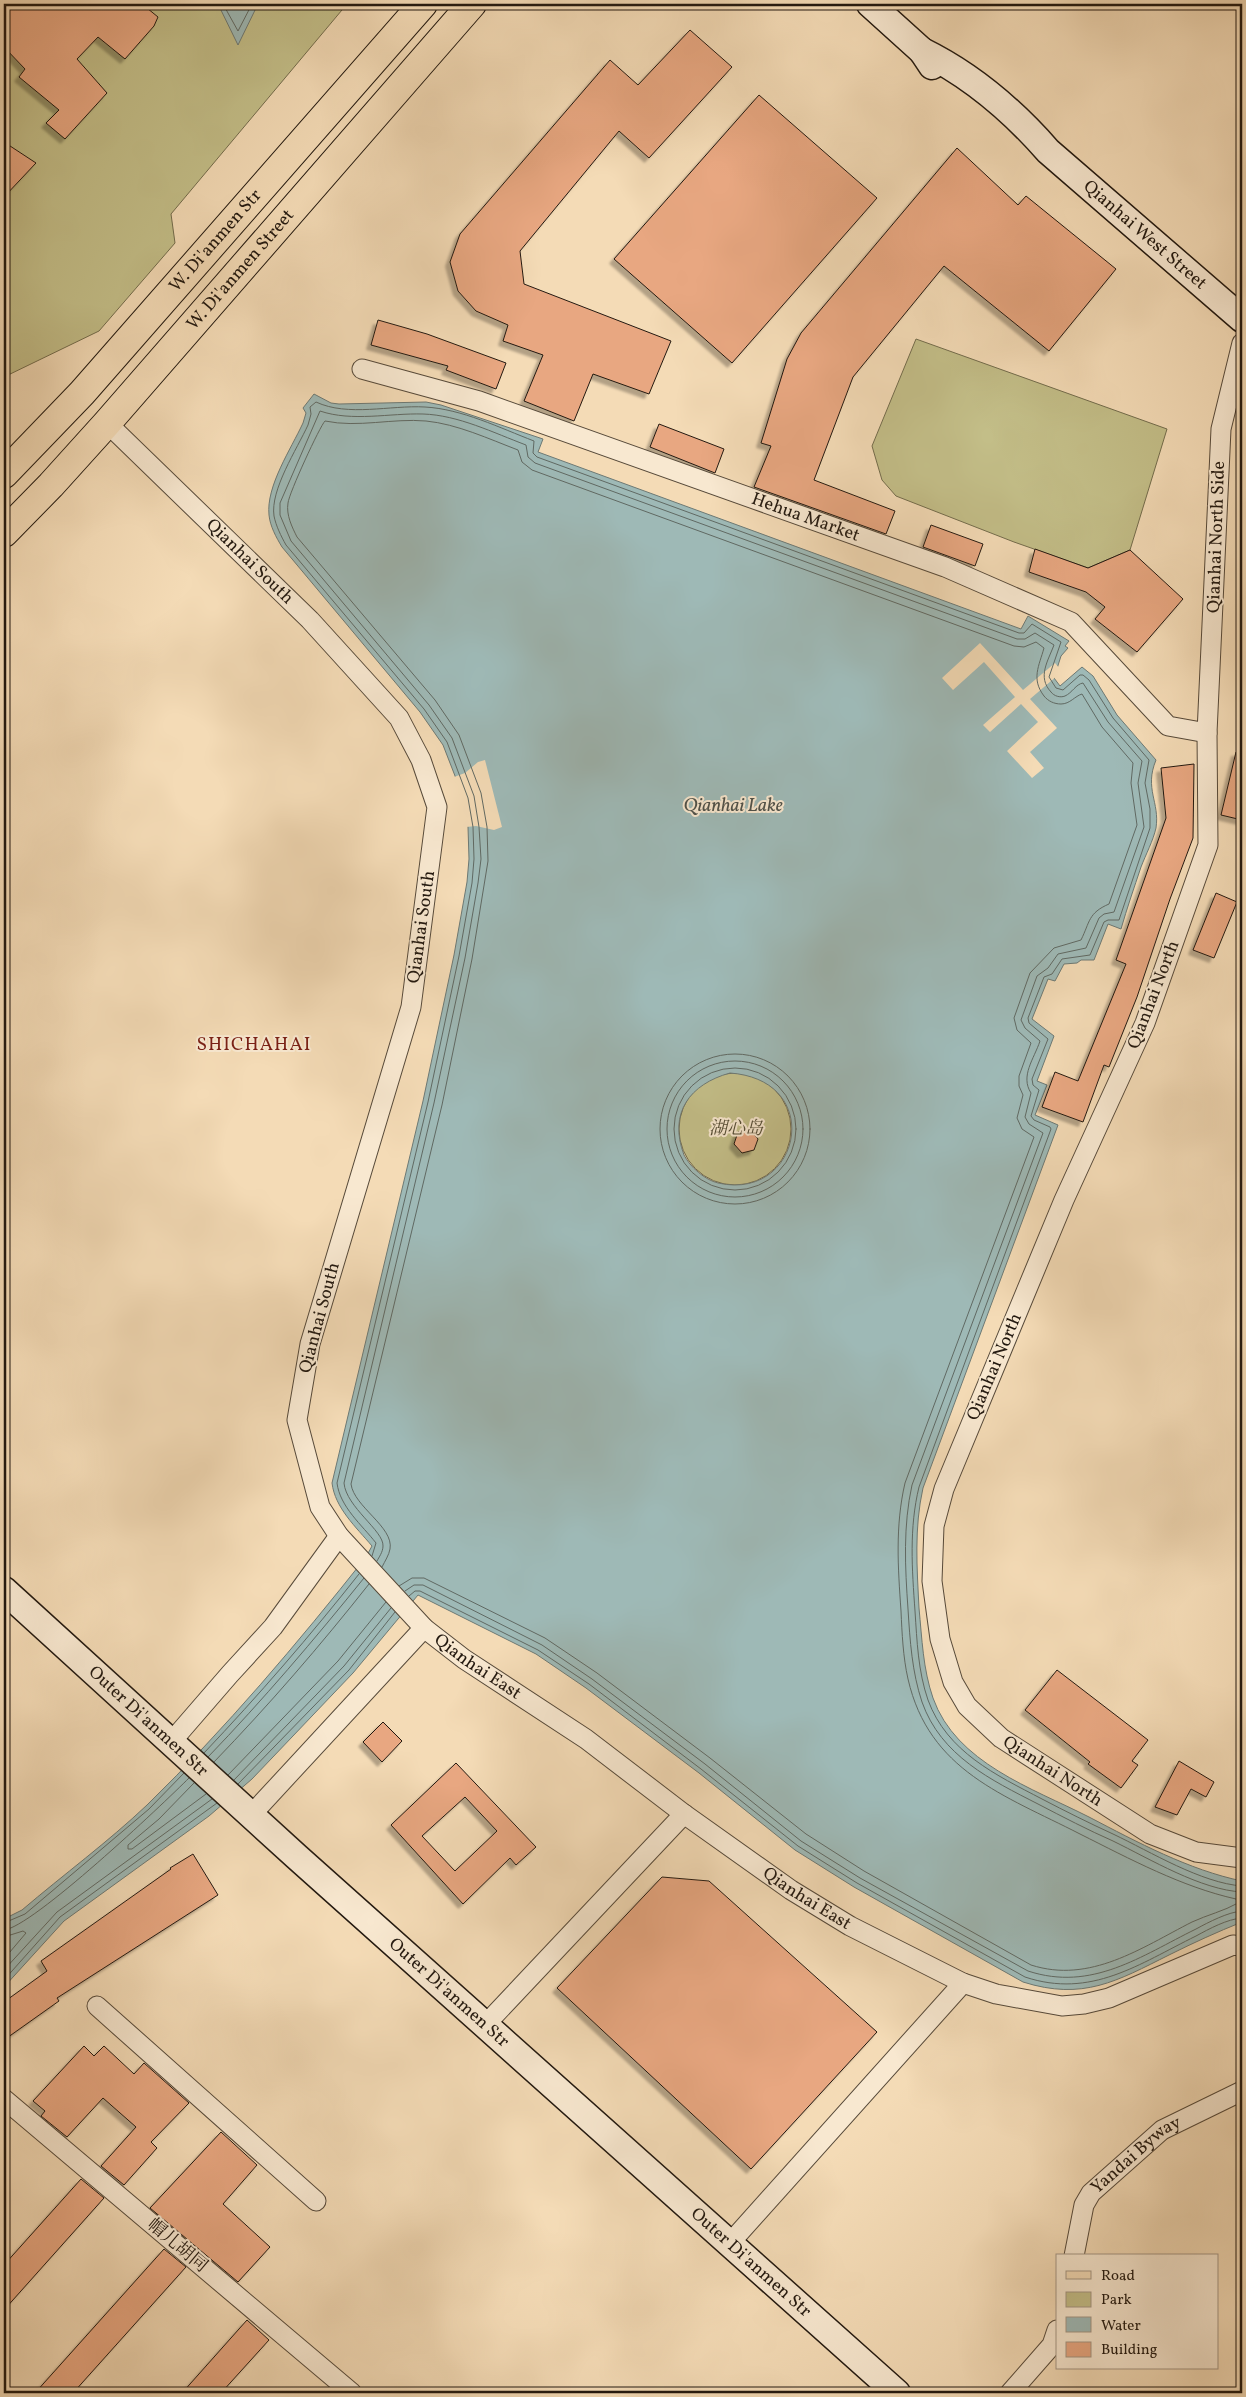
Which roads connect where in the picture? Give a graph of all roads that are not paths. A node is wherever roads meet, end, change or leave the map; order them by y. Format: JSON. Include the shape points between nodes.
{"nodes":[{"id":1,"x":423,"y":4,"type":"edge"},
{"id":2,"x":472,"y":4,"type":"edge"},
{"id":3,"x":870,"y":4,"type":"edge"},
{"id":4,"x":1242,"y":319,"type":"edge"},
{"id":5,"x":1242,"y":343,"type":"edge"},
{"id":6,"x":362,"y":369,"type":"dead end"},
{"id":7,"x":107,"y":423,"type":"junction"},
{"id":8,"x":4,"y":474,"type":"edge"},
{"id":9,"x":4,"y":533,"type":"edge"},
{"id":10,"x":1207,"y":733,"type":"junction"},
{"id":11,"x":339,"y":1536,"type":"junction"},
{"id":12,"x":4,"y":1590,"type":"edge"},
{"id":13,"x":424,"y":1628,"type":"junction"},
{"id":14,"x":172,"y":1741,"type":"junction"},
{"id":15,"x":252,"y":1814,"type":"junction"},
{"id":16,"x":684,"y":1814,"type":"junction"},
{"id":17,"x":1242,"y":1858,"type":"edge"},
{"id":18,"x":1242,"y":1946,"type":"edge"},
{"id":19,"x":963,"y":1983,"type":"junction"},
{"id":20,"x":97,"y":2006,"type":"dead end"},
{"id":21,"x":486,"y":2024,"type":"junction"},
{"id":22,"x":1242,"y":2091,"type":"edge"},
{"id":23,"x":4,"y":2098,"type":"edge"},
{"id":24,"x":316,"y":2202,"type":"dead end"},
{"id":25,"x":730,"y":2243,"type":"junction"},
{"id":26,"x":1074,"y":2254,"type":"edge"},
{"id":27,"x":1056,"y":2333,"type":"edge"},
{"id":28,"x":352,"y":2393,"type":"edge"},
{"id":29,"x":897,"y":2393,"type":"edge"},
{"id":30,"x":1010,"y":2393,"type":"edge"}],
"edges":[{"from":1,"to":8,"type":"main road","name":"W. Di'anmen Str","via":[[82,392]]},
{"from":2,"to":7,"type":"main road","name":"W. Di'anmen Street"},
{"from":3,"to":4,"type":"main road","name":"Qianhai West Street","via":[[922,51],[939,78],[1010,135],[1048,151]]},
{"from":5,"to":10,"type":"street","name":"Qianhai North Side","via":[[1221,429]]},
{"from":6,"to":10,"type":"street","name":"Hehua Market","via":[[479,401],[963,575],[1072,622],[1168,726]]},
{"from":7,"to":9,"type":"main road","name":"W. Di'anmen Street"},
{"from":7,"to":11,"type":"street","name":"Qianhai South","via":[[310,620],[400,718],[421,760],[438,807],[411,1007],[310,1344],[297,1420],[320,1507]]},
{"from":10,"to":17,"type":"street","name":"Qianhai North","via":[[1208,845],[1145,1023],[1064,1200],[944,1489],[934,1526],[931,1559],[940,1639],[953,1682],[967,1706],[1001,1738],[1150,1834],[1196,1852]]},
{"from":11,"to":13,"type":"street","name":"Qianhai South"},
{"from":11,"to":14,"type":"street","via":[[274,1627]]},
{"from":12,"to":14,"type":"main road","name":"Outer Di'anmen Str"},
{"from":13,"to":15,"type":"street"},
{"from":13,"to":16,"type":"street","name":"Qianhai East","via":[[509,1690],[586,1739]]},
{"from":14,"to":15,"type":"main road","name":"Outer Di'anmen Str"},
{"from":15,"to":21,"type":"main road","name":"Outer Di'anmen Str"},
{"from":16,"to":19,"type":"street","name":"Qianhai East","via":[[791,1890],[850,1926]]},
{"from":16,"to":21,"type":"street"},
{"from":18,"to":19,"type":"street","name":"Qianhai East","via":[[1233,1945],[1109,1998],[1084,2004],[1062,2006],[996,1994]]},
{"from":19,"to":25,"type":"street"},
{"from":20,"to":24,"type":"street"},
{"from":21,"to":25,"type":"main road","name":"Outer Di'anmen Str"},
{"from":22,"to":26,"type":"street","name":"Yandai Byway","via":[[1162,2130],[1090,2193],[1084,2205]]},
{"from":23,"to":28,"type":"street","name":"帽儿胡同"},
{"from":25,"to":29,"type":"main road","name":"Outer Di'anmen Str"},
{"from":27,"to":30,"type":"street","via":[[1052,2345]]}]}
